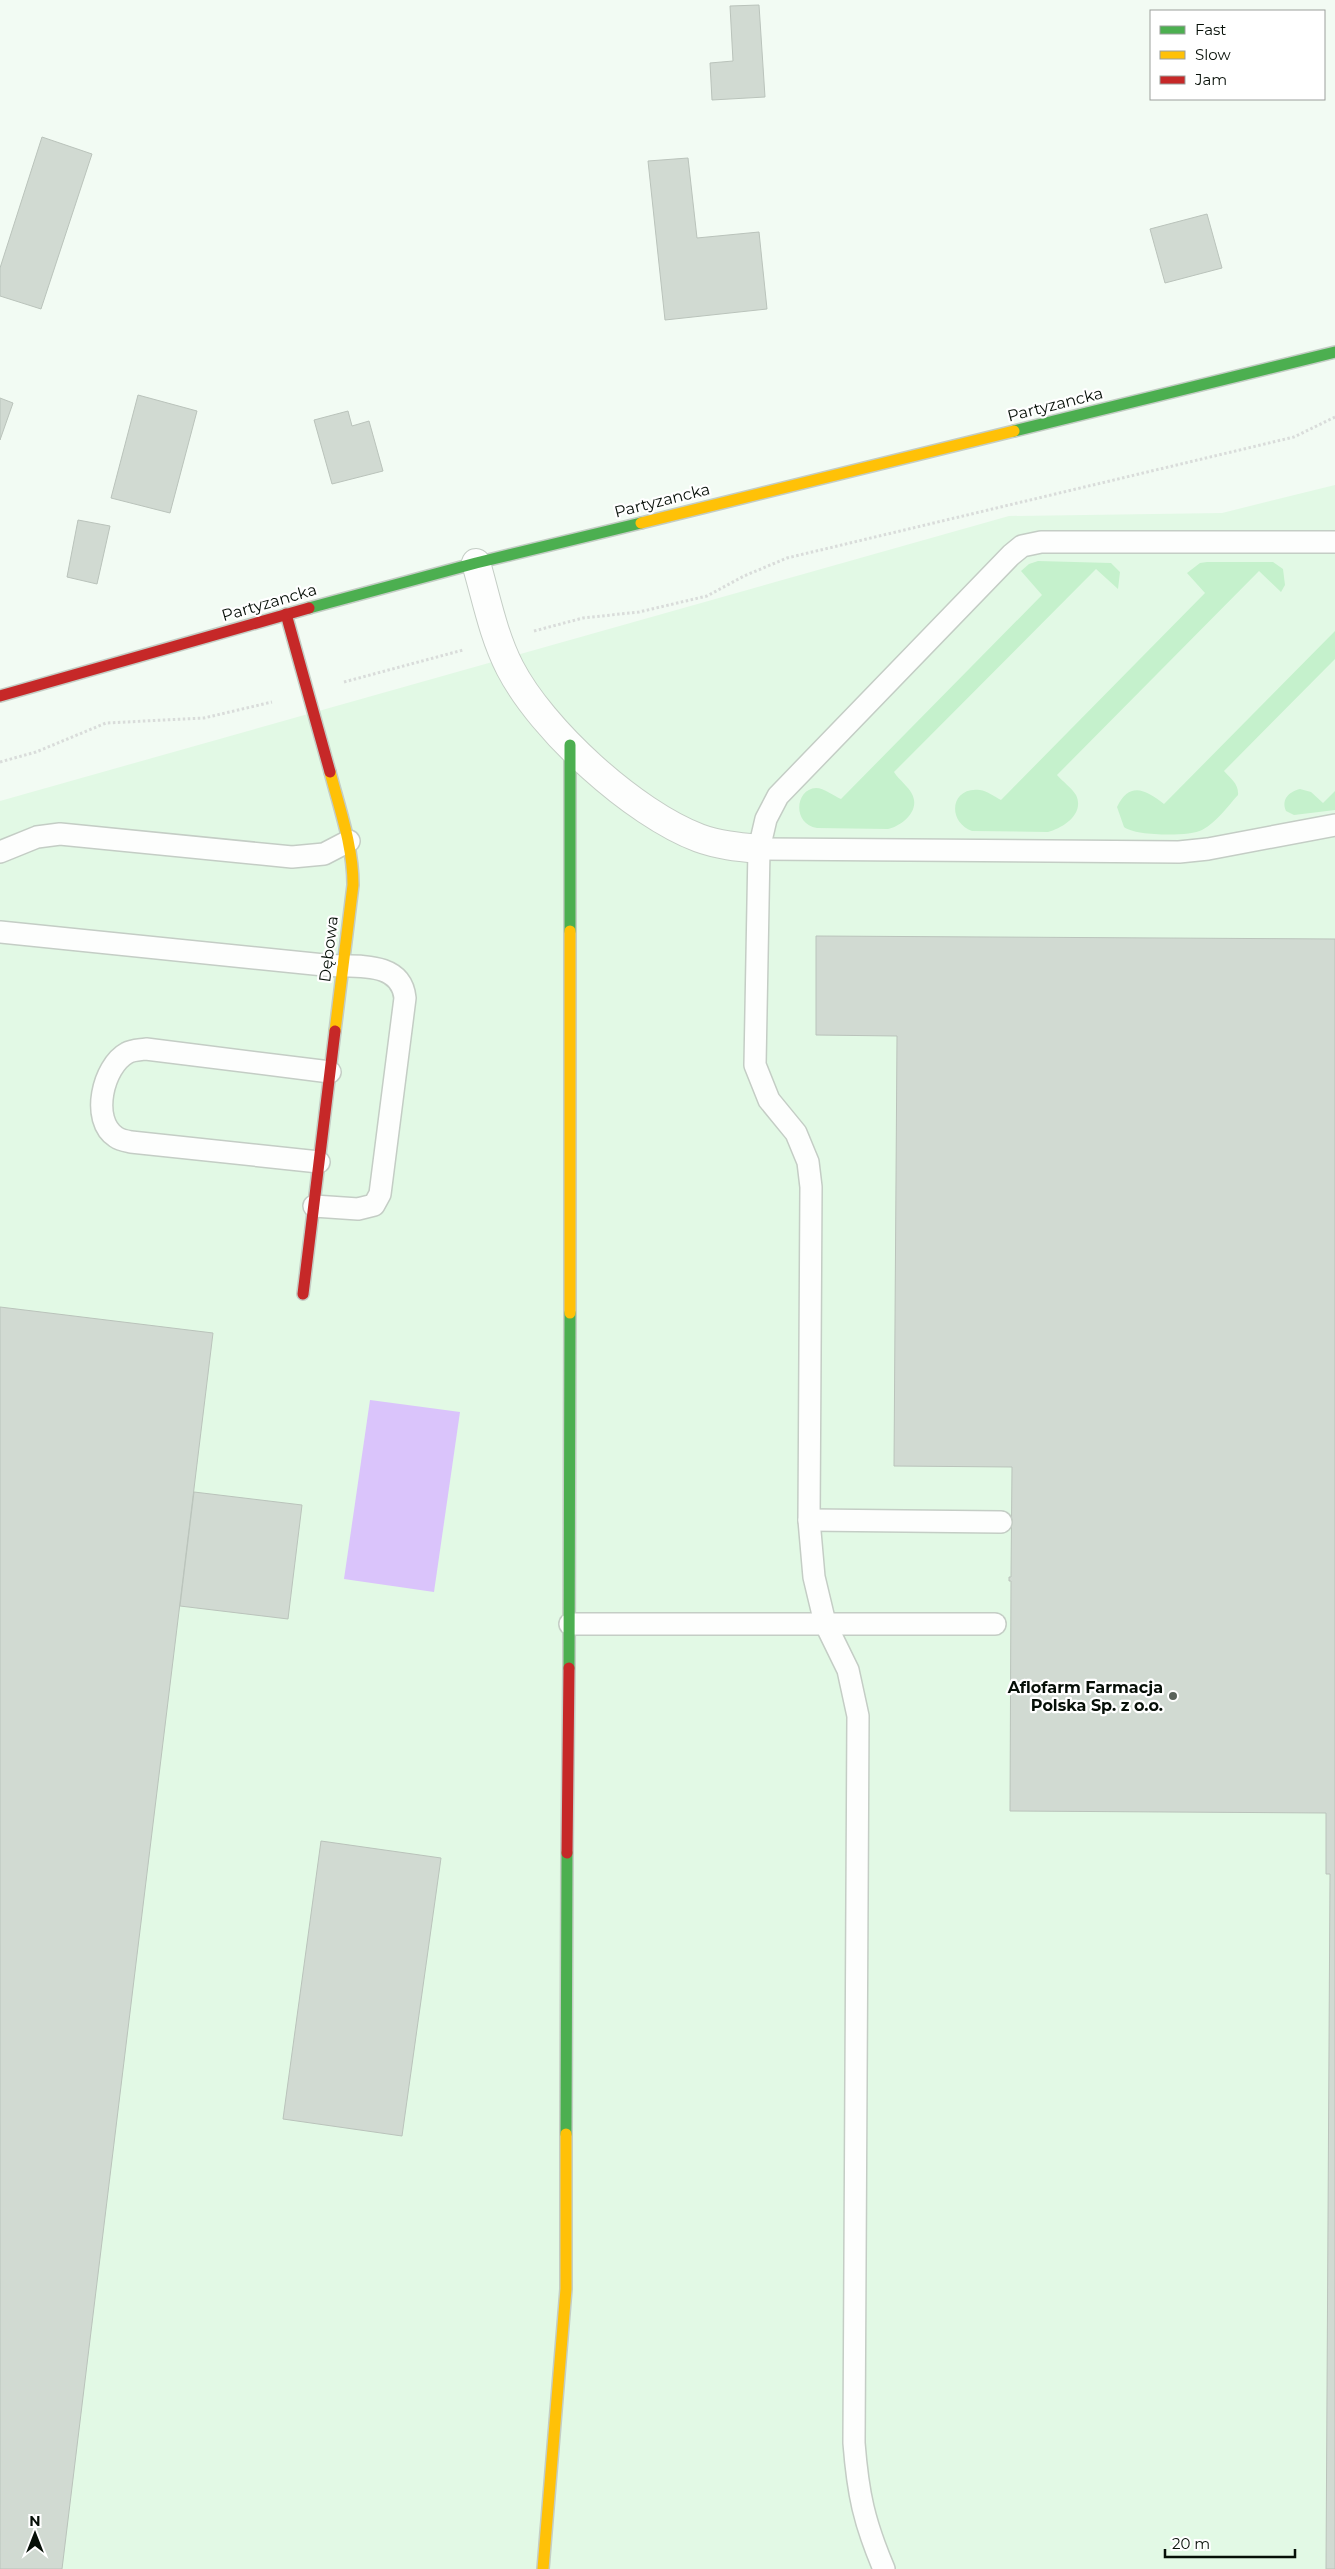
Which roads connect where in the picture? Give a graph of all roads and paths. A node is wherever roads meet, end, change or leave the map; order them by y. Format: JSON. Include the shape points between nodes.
{"nodes":[{"id":1,"x":1335,"y":352,"type":"edge"},
{"id":2,"x":1335,"y":417,"type":"edge"},
{"id":3,"x":1335,"y":542,"type":"edge"},
{"id":4,"x":476,"y":563,"type":"junction"},
{"id":5,"x":286,"y":614,"type":"junction"},
{"id":6,"x":498,"y":640,"type":"junction"},
{"id":7,"x":306,"y":692,"type":"junction"},
{"id":8,"x":0,"y":696,"type":"edge"},
{"id":9,"x":570,"y":745,"type":"junction"},
{"id":10,"x":0,"y":762,"type":"edge"},
{"id":11,"x":1335,"y":826,"type":"edge"},
{"id":12,"x":349,"y":842,"type":"junction"},
{"id":13,"x":759,"y":849,"type":"junction"},
{"id":14,"x":0,"y":852,"type":"edge"},
{"id":15,"x":0,"y":932,"type":"edge"},
{"id":16,"x":343,"y":967,"type":"junction"},
{"id":17,"x":330,"y":1072,"type":"junction"},
{"id":18,"x":319,"y":1162,"type":"junction"},
{"id":19,"x":314,"y":1206,"type":"junction"},
{"id":20,"x":303,"y":1294,"type":"dead end"},
{"id":21,"x":809,"y":1520,"type":"junction"},
{"id":22,"x":1001,"y":1522,"type":"dead end"},
{"id":23,"x":825,"y":1623,"type":"junction"},
{"id":24,"x":570,"y":1624,"type":"junction"},
{"id":25,"x":995,"y":1624,"type":"dead end"},
{"id":26,"x":543,"y":2569,"type":"edge"},
{"id":27,"x":884,"y":2569,"type":"edge"}],
"edges":[{"from":1,"to":4,"type":"street","name":"Partyzancka"},
{"from":2,"to":6,"type":"path","via":[[1294,437],[787,558],[707,596],[639,612],[583,618]]},
{"from":3,"to":13,"type":"lane","via":[[1041,542],[1022,546],[778,796],[766,819]]},
{"from":4,"to":5,"type":"street","name":"Partyzancka"},
{"from":4,"to":6,"type":"street"},
{"from":5,"to":7,"type":"street","name":"Dębowa"},
{"from":5,"to":8,"type":"street","name":"Partyzancka"},
{"from":6,"to":7,"type":"path"},
{"from":6,"to":9,"type":"street","via":[[522,689]]},
{"from":7,"to":10,"type":"path","via":[[204,718],[106,723],[36,752]]},
{"from":7,"to":12,"type":"street","name":"Dębowa"},
{"from":9,"to":13,"type":"street","via":[[602,775],[669,825],[722,844]]},
{"from":9,"to":24,"type":"street"},
{"from":11,"to":13,"type":"lane","via":[[1179,852]]},
{"from":12,"to":14,"type":"lane","via":[[324,854],[292,857],[60,834],[37,837]]},
{"from":12,"to":16,"type":"street","name":"Dębowa","via":[[353,865]]},
{"from":13,"to":21,"type":"lane","via":[[755,1064],[769,1100],[796,1133],[808,1162],[810,1187]]},
{"from":15,"to":16,"type":"lane"},
{"from":16,"to":17,"type":"street","name":"Dębowa"},
{"from":16,"to":19,"type":"lane","via":[[384,970],[397,977],[404,989],[404,1008],[380,1194],[374,1205],[358,1209]]},
{"from":17,"to":18,"type":"street","name":"Dębowa"},
{"from":17,"to":18,"type":"lane","via":[[146,1049],[128,1052],[111,1066],[104,1087],[102,1107],[105,1125],[116,1137],[130,1142]]},
{"from":18,"to":19,"type":"street","name":"Dębowa"},
{"from":19,"to":20,"type":"street","name":"Dębowa"},
{"from":21,"to":22,"type":"lane"},
{"from":21,"to":23,"type":"lane","via":[[814,1577]]},
{"from":23,"to":24,"type":"lane"},
{"from":23,"to":25,"type":"lane"},
{"from":23,"to":27,"type":"lane","via":[[848,1670],[858,1716],[854,2443],[857,2487],[867,2529]]},
{"from":24,"to":26,"type":"street","via":[[566,2289]]}]}
